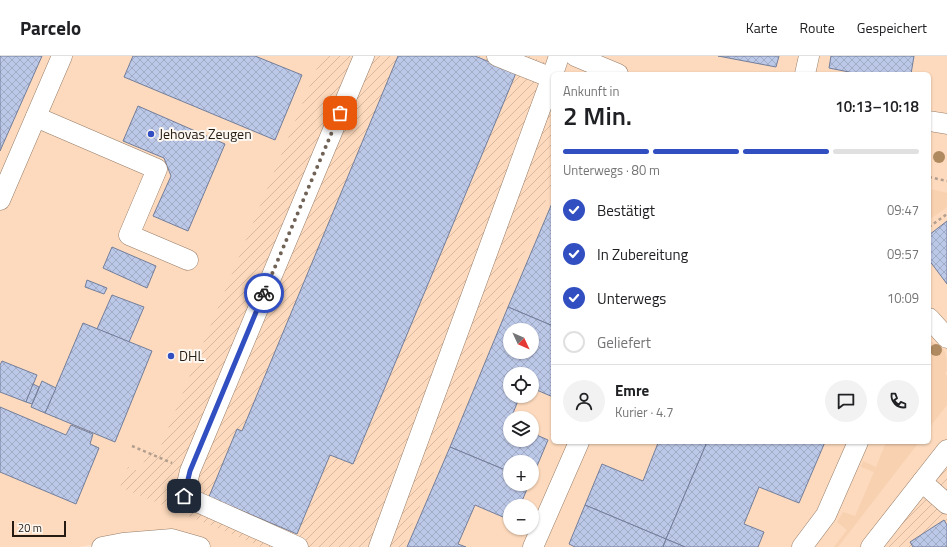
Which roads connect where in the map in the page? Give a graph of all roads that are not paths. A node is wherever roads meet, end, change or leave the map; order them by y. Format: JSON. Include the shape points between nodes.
{"nodes":[{"id":1,"x":62,"y":56,"type":"edge"},
{"id":2,"x":364,"y":56,"type":"edge"},
{"id":3,"x":497,"y":56,"type":"edge"},
{"id":4,"x":560,"y":56,"type":"edge"},
{"id":5,"x":575,"y":56,"type":"edge"},
{"id":6,"x":809,"y":56,"type":"edge"},
{"id":7,"x":554,"y":72,"type":"edge"},
{"id":8,"x":613,"y":72,"type":"edge"},
{"id":9,"x":805,"y":72,"type":"edge"},
{"id":10,"x":551,"y":74,"type":"edge"},
{"id":11,"x":551,"y":80,"type":"edge"},
{"id":12,"x":36,"y":117,"type":"junction"},
{"id":13,"x":931,"y":120,"type":"edge"},
{"id":14,"x":947,"y":124,"type":"edge"},
{"id":15,"x":0,"y":200,"type":"edge"},
{"id":16,"x":188,"y":260,"type":"dead end"},
{"id":17,"x":931,"y":320,"type":"edge"},
{"id":18,"x":947,"y":338,"type":"edge"},
{"id":19,"x":578,"y":444,"type":"edge"},
{"id":20,"x":857,"y":444,"type":"edge"},
{"id":21,"x":947,"y":450,"type":"edge"},
{"id":22,"x":922,"y":482,"type":"junction"},
{"id":23,"x":947,"y":504,"type":"edge"},
{"id":24,"x":102,"y":547,"type":"edge"},
{"id":25,"x":200,"y":547,"type":"edge"},
{"id":26,"x":298,"y":547,"type":"edge"},
{"id":27,"x":379,"y":547,"type":"edge"},
{"id":28,"x":533,"y":547,"type":"edge"},
{"id":29,"x":802,"y":547,"type":"edge"},
{"id":30,"x":871,"y":547,"type":"edge"}],
"edges":[{"from":1,"to":12,"type":"street"},
{"from":2,"to":26,"type":"street","via":[[190,471],[184,496]]},
{"from":3,"to":10,"type":"street"},
{"from":4,"to":7,"type":"street"},
{"from":5,"to":8,"type":"street"},
{"from":6,"to":9,"type":"street"},
{"from":11,"to":27,"type":"street"},
{"from":12,"to":15,"type":"street"},
{"from":12,"to":16,"type":"street","via":[[157,169],[128,235]]},
{"from":13,"to":14,"type":"street"},
{"from":17,"to":18,"type":"street"},
{"from":19,"to":28,"type":"street"},
{"from":20,"to":29,"type":"street","via":[[826,515]]},
{"from":21,"to":22,"type":"street"},
{"from":22,"to":23,"type":"street"},
{"from":22,"to":30,"type":"street"},
{"from":24,"to":25,"type":"street","via":[[172,539]]}]}
